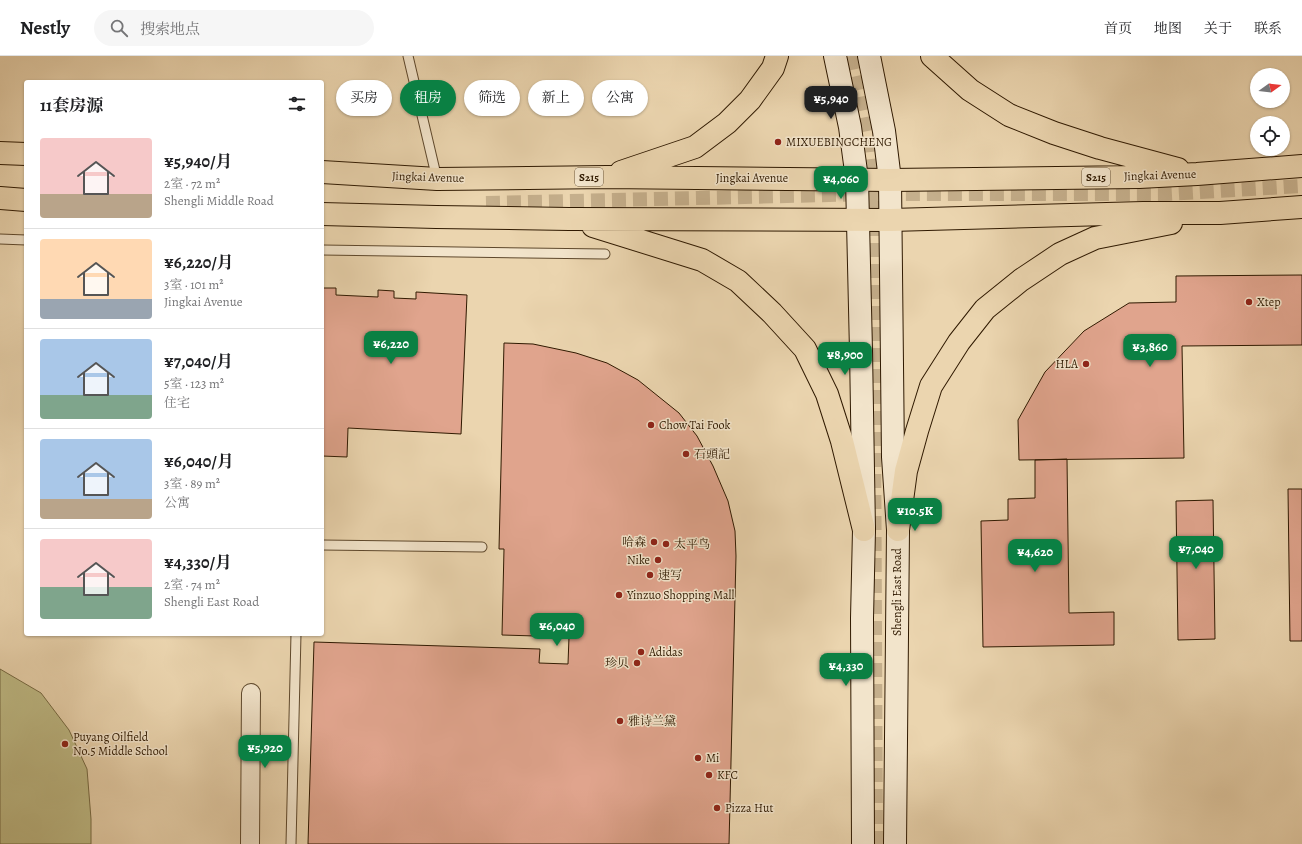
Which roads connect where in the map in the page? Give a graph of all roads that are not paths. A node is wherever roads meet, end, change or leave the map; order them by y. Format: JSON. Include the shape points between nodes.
{"nodes":[{"id":1,"x":408,"y":56,"type":"edge"},
{"id":2,"x":777,"y":56,"type":"edge"},
{"id":3,"x":835,"y":56,"type":"edge"},
{"id":4,"x":869,"y":56,"type":"edge"},
{"id":5,"x":932,"y":56,"type":"edge"},
{"id":6,"x":0,"y":153,"type":"edge"},
{"id":7,"x":24,"y":154,"type":"edge"},
{"id":8,"x":1302,"y":166,"type":"edge"},
{"id":9,"x":324,"y":172,"type":"edge"},
{"id":10,"x":1197,"y":174,"type":"junction"},
{"id":11,"x":607,"y":177,"type":"junction"},
{"id":12,"x":437,"y":179,"type":"junction"},
{"id":13,"x":857,"y":179,"type":"junction"},
{"id":14,"x":890,"y":180,"type":"junction"},
{"id":15,"x":0,"y":198,"type":"edge"},
{"id":16,"x":24,"y":200,"type":"edge"},
{"id":17,"x":1302,"y":207,"type":"edge"},
{"id":18,"x":1220,"y":213,"type":"junction"},
{"id":19,"x":324,"y":214,"type":"edge"},
{"id":20,"x":569,"y":218,"type":"junction"},
{"id":21,"x":858,"y":220,"type":"junction"},
{"id":22,"x":891,"y":220,"type":"junction"},
{"id":23,"x":0,"y":239,"type":"edge"},
{"id":24,"x":24,"y":240,"type":"edge"},
{"id":25,"x":324,"y":250,"type":"edge"},
{"id":26,"x":605,"y":254,"type":"dead end"},
{"id":27,"x":864,"y":530,"type":"junction"},
{"id":28,"x":898,"y":530,"type":"junction"},
{"id":29,"x":324,"y":545,"type":"edge"},
{"id":30,"x":482,"y":547,"type":"dead end"},
{"id":31,"x":296,"y":636,"type":"edge"},
{"id":32,"x":251,"y":693,"type":"dead end"},
{"id":33,"x":250,"y":844,"type":"edge"},
{"id":34,"x":291,"y":844,"type":"edge"},
{"id":35,"x":863,"y":844,"type":"edge"},
{"id":36,"x":895,"y":844,"type":"edge"}],
"edges":[{"from":1,"to":12,"type":"lane"},
{"from":2,"to":11,"type":"main road","via":[[772,68],[750,100],[727,123],[695,147]]},
{"from":3,"to":13,"type":"main road","via":[[850,127]]},
{"from":4,"to":14,"type":"main road","name":"Shengli East Road","via":[[884,131]]},
{"from":5,"to":10,"type":"main road","via":[[970,90],[1009,115],[1094,146]]},
{"from":6,"to":7,"type":"main road"},
{"from":8,"to":10,"type":"main road","name":"Jingkai Avenue","number":"S215"},
{"from":9,"to":12,"type":"main road","name":"Jingkai Avenue","number":"S215"},
{"from":10,"to":14,"type":"main road","name":"Jingkai Avenue","number":"S215"},
{"from":11,"to":12,"type":"main road","name":"Jingkai Avenue","number":"S215"},
{"from":11,"to":13,"type":"main road","name":"Jingkai Avenue","number":"S215"},
{"from":13,"to":14,"type":"main road","name":"Jingkai Avenue","number":"S215"},
{"from":13,"to":21,"type":"main road"},
{"from":14,"to":22,"type":"main road","name":"Shengli East Road"},
{"from":15,"to":16,"type":"main road"},
{"from":17,"to":18,"type":"main road"},
{"from":18,"to":22,"type":"main road"},
{"from":18,"to":28,"type":"main road","via":[[1095,238],[1060,254],[1021,280],[985,309],[959,342],[931,386],[906,471]]},
{"from":19,"to":20,"type":"main road"},
{"from":20,"to":21,"type":"main road"},
{"from":20,"to":27,"type":"main road","via":[[702,260],[738,281],[772,313],[805,349],[827,394],[842,441]]},
{"from":21,"to":22,"type":"main road"},
{"from":21,"to":27,"type":"main road"},
{"from":22,"to":28,"type":"main road","name":"Shengli East Road","via":[[893,457]]},
{"from":23,"to":24,"type":"lane"},
{"from":25,"to":26,"type":"lane"},
{"from":27,"to":35,"type":"main road"},
{"from":28,"to":36,"type":"main road","name":"Shengli East Road"},
{"from":29,"to":30,"type":"lane"},
{"from":31,"to":34,"type":"lane"},
{"from":32,"to":33,"type":"street"}]}
